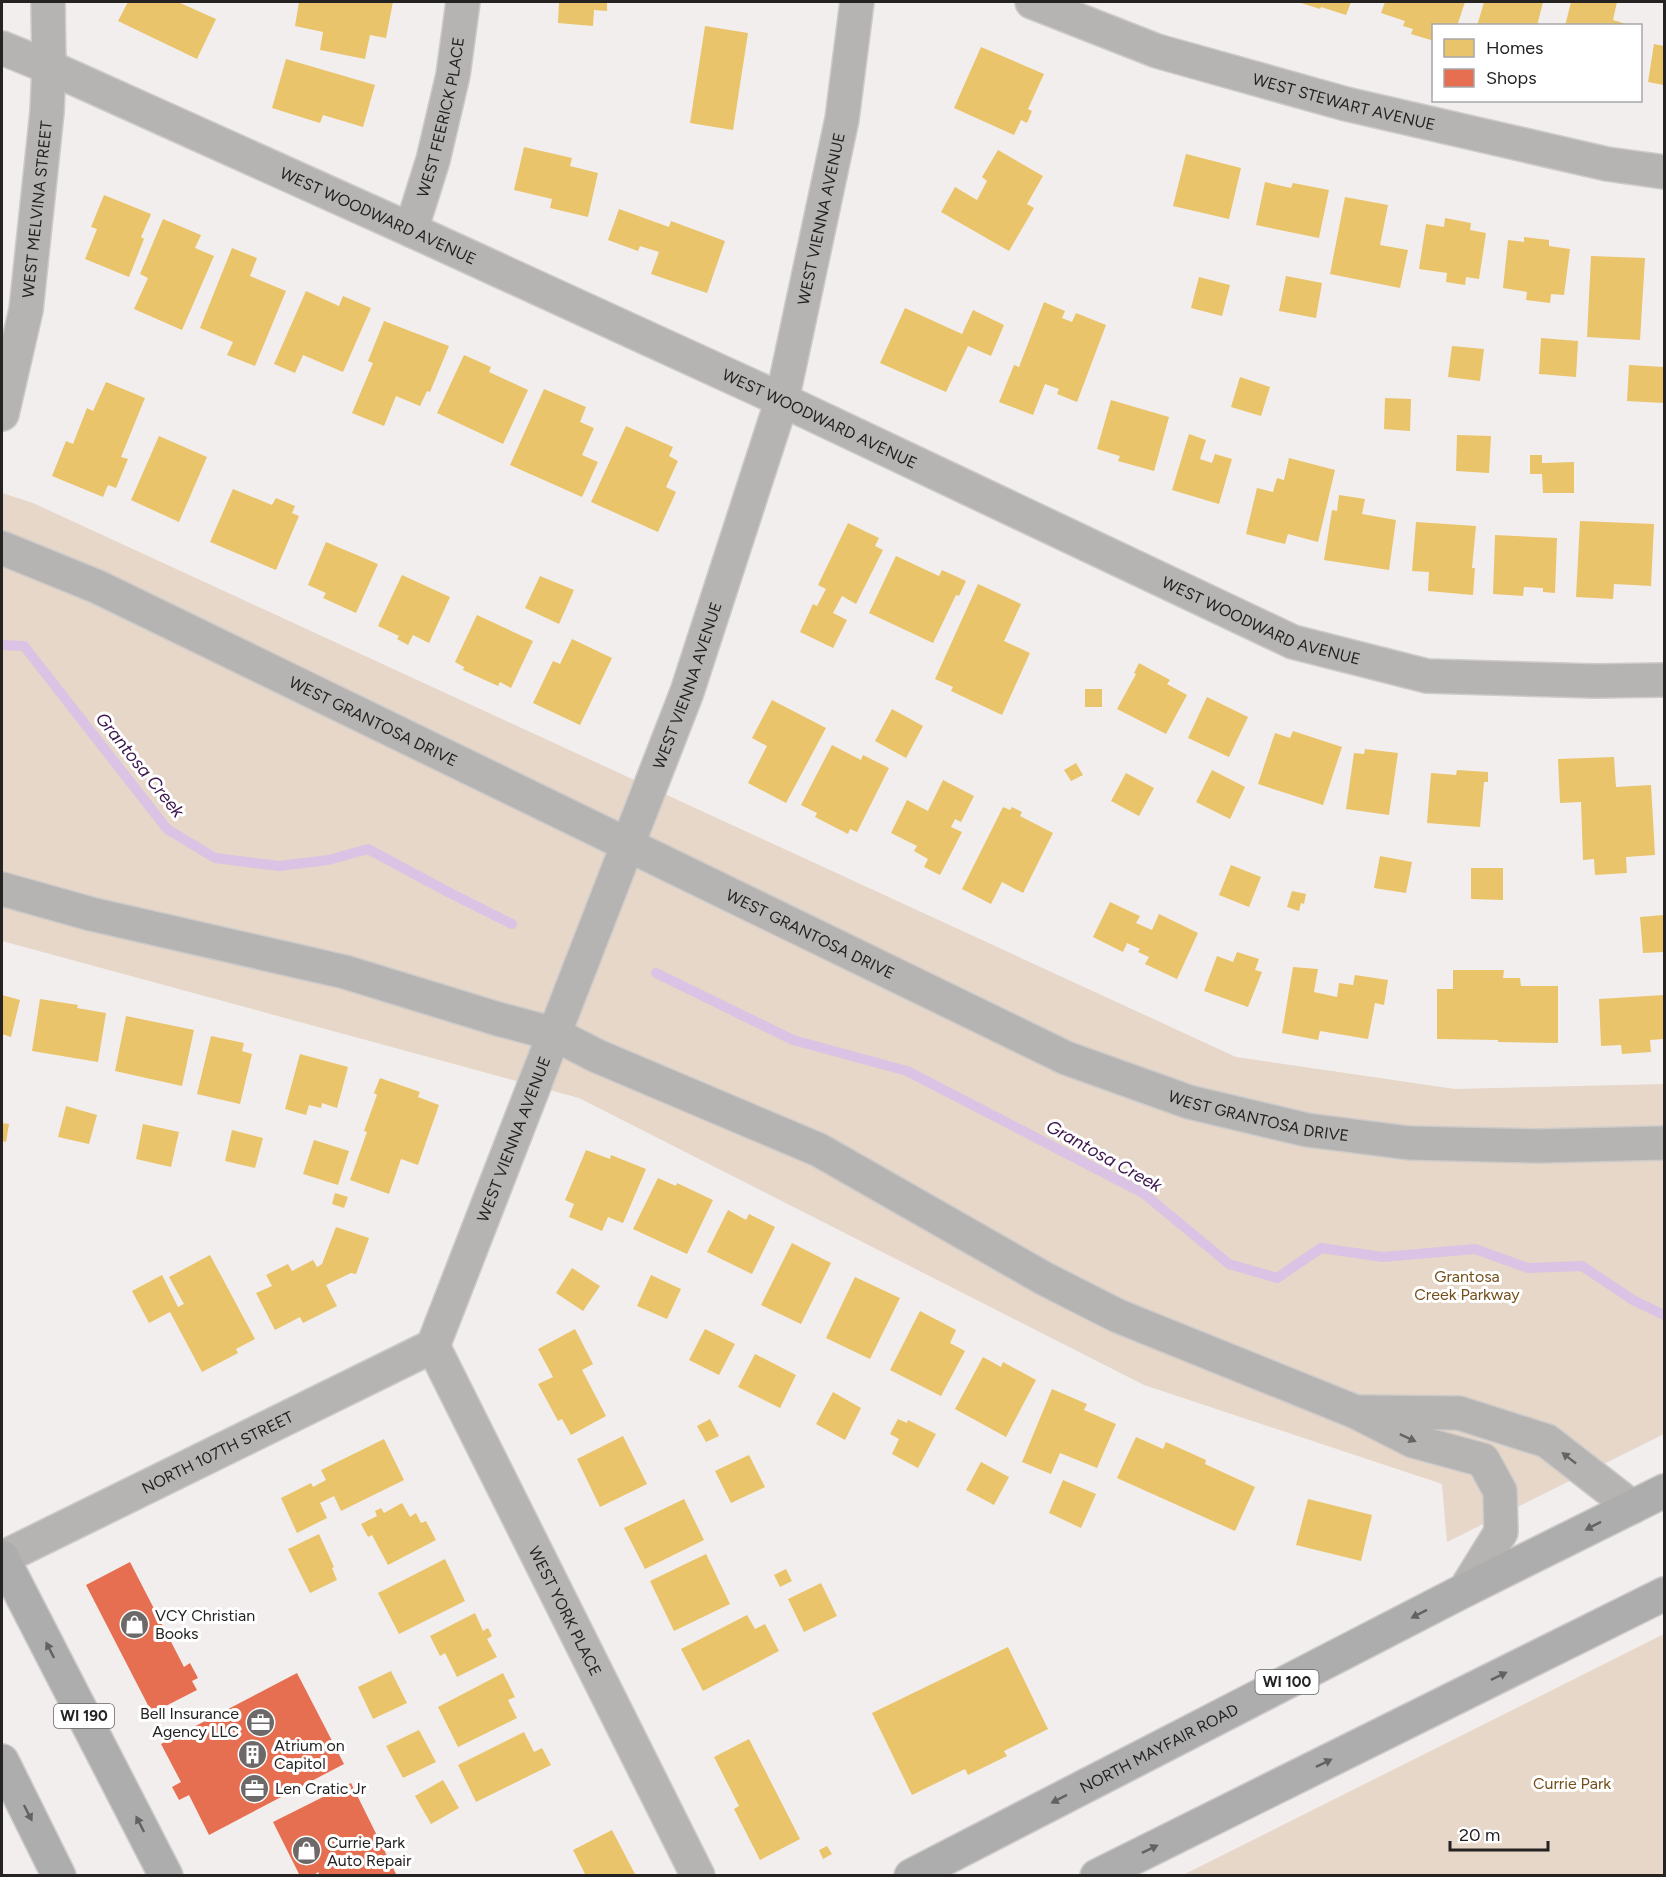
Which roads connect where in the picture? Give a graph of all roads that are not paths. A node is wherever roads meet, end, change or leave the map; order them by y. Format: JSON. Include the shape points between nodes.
{"nodes":[{"id":1,"x":48,"y":2,"type":"edge"},
{"id":2,"x":464,"y":2,"type":"edge"},
{"id":3,"x":857,"y":2,"type":"edge"},
{"id":4,"x":1032,"y":2,"type":"edge"},
{"id":5,"x":2,"y":48,"type":"edge"},
{"id":6,"x":49,"y":67,"type":"junction"},
{"id":7,"x":1665,"y":172,"type":"edge"},
{"id":8,"x":411,"y":230,"type":"junction"},
{"id":9,"x":782,"y":400,"type":"junction"},
{"id":10,"x":2,"y":414,"type":"edge"},
{"id":11,"x":2,"y":548,"type":"edge"},
{"id":12,"x":1665,"y":680,"type":"edge"},
{"id":13,"x":627,"y":843,"type":"junction"},
{"id":14,"x":2,"y":890,"type":"edge"},
{"id":15,"x":554,"y":1034,"type":"junction"},
{"id":16,"x":1665,"y":1143,"type":"edge"},
{"id":17,"x":433,"y":1346,"type":"junction"},
{"id":18,"x":1356,"y":1412,"type":"junction"},
{"id":19,"x":1665,"y":1491,"type":"edge"},
{"id":20,"x":1632,"y":1507,"type":"junction"},
{"id":21,"x":2,"y":1557,"type":"edge"},
{"id":22,"x":1465,"y":1590,"type":"junction"},
{"id":23,"x":1665,"y":1594,"type":"edge"},
{"id":24,"x":2,"y":1761,"type":"edge"},
{"id":25,"x":59,"y":1875,"type":"edge"},
{"id":26,"x":166,"y":1875,"type":"edge"},
{"id":27,"x":698,"y":1875,"type":"edge"},
{"id":28,"x":911,"y":1875,"type":"edge"},
{"id":29,"x":1097,"y":1875,"type":"edge"}],
"edges":[{"from":1,"to":6,"type":"street","name":"WEST MELVINA STREET"},
{"from":2,"to":8,"type":"street","name":"WEST FEERICK PLACE","via":[[434,160]]},
{"from":3,"to":9,"type":"street","name":"WEST VIENNA AVENUE","via":[[842,119]]},
{"from":4,"to":7,"type":"street","name":"WEST STEWART AVENUE","via":[[1157,51],[1346,104],[1607,164]]},
{"from":5,"to":6,"type":"street","name":"WEST WOODWARD AVENUE"},
{"from":6,"to":8,"type":"street","name":"WEST WOODWARD AVENUE"},
{"from":6,"to":10,"type":"street","name":"WEST MELVINA STREET","via":[[26,310]]},
{"from":8,"to":9,"type":"street","name":"WEST WOODWARD AVENUE"},
{"from":9,"to":12,"type":"street","name":"WEST WOODWARD AVENUE","via":[[1293,642],[1427,676]]},
{"from":9,"to":13,"type":"street","name":"WEST VIENNA AVENUE","via":[[687,692]]},
{"from":11,"to":13,"type":"street","name":"WEST GRANTOSA DRIVE","via":[[98,587]]},
{"from":13,"to":15,"type":"street","name":"WEST VIENNA AVENUE"},
{"from":13,"to":16,"type":"street","name":"WEST GRANTOSA DRIVE","via":[[1066,1058],[1189,1102],[1307,1131],[1410,1143]]},
{"from":14,"to":15,"type":"street","via":[[345,972]]},
{"from":15,"to":17,"type":"street","name":"WEST VIENNA AVENUE"},
{"from":15,"to":18,"type":"street","via":[[819,1150],[1045,1279],[1118,1316]]},
{"from":17,"to":21,"type":"street","name":"NORTH 107TH STREET"},
{"from":17,"to":27,"type":"street","name":"WEST YORK PLACE"},
{"from":20,"to":18,"type":"street","one_way":true,"via":[[1547,1441],[1459,1413]]},
{"from":18,"to":22,"type":"street","one_way":true,"via":[[1413,1441],[1483,1460],[1500,1491],[1501,1532]]},
{"from":19,"to":20,"type":"main road","name":"NORTH MAYFAIR ROAD","number":"WI 100"},
{"from":20,"to":22,"type":"main road","name":"NORTH MAYFAIR ROAD","number":"WI 100","one_way":true},
{"from":26,"to":21,"type":"main road","number":"WI 190","one_way":true},
{"from":22,"to":28,"type":"main road","name":"NORTH MAYFAIR ROAD","number":"WI 100","one_way":true},
{"from":29,"to":23,"type":"main road","one_way":true},
{"from":24,"to":25,"type":"main road","one_way":true}]}
